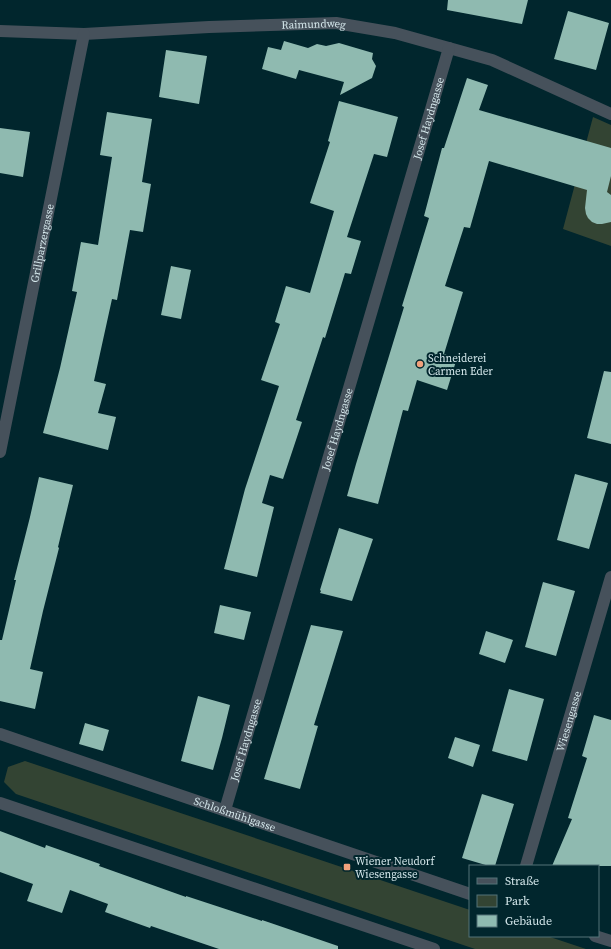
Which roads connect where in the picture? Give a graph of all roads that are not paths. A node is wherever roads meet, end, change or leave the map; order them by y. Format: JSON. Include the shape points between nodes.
{"nodes":[{"id":1,"x":0,"y":31,"type":"edge"},
{"id":2,"x":84,"y":34,"type":"junction"},
{"id":3,"x":449,"y":48,"type":"junction"},
{"id":4,"x":611,"y":114,"type":"edge"},
{"id":5,"x":0,"y":452,"type":"edge"},
{"id":6,"x":611,"y":577,"type":"edge"},
{"id":7,"x":0,"y":734,"type":"edge"},
{"id":8,"x":0,"y":803,"type":"edge"},
{"id":9,"x":225,"y":810,"type":"junction"},
{"id":10,"x":526,"y":865,"type":"edge"},
{"id":11,"x":469,"y":894,"type":"edge"},
{"id":12,"x":598,"y":937,"type":"edge"},
{"id":13,"x":611,"y":941,"type":"edge"},
{"id":14,"x":434,"y":949,"type":"edge"}],
"edges":[{"from":1,"to":2,"type":"street","name":"Raimundweg"},
{"from":2,"to":3,"type":"street","name":"Raimundweg","via":[[209,27],[336,24],[395,33]]},
{"from":2,"to":5,"type":"street","name":"Grillparzergasse"},
{"from":3,"to":4,"type":"street","name":"Raimundweg","via":[[492,60]]},
{"from":3,"to":9,"type":"street","name":"Josef Haydngasse"},
{"from":6,"to":10,"type":"street","name":"Wiesengasse"},
{"from":7,"to":9,"type":"street","name":"Schloßmühlgasse"},
{"from":8,"to":14,"type":"street"},
{"from":9,"to":11,"type":"street","name":"Schloßmühlgasse"},
{"from":12,"to":13,"type":"street"}]}
